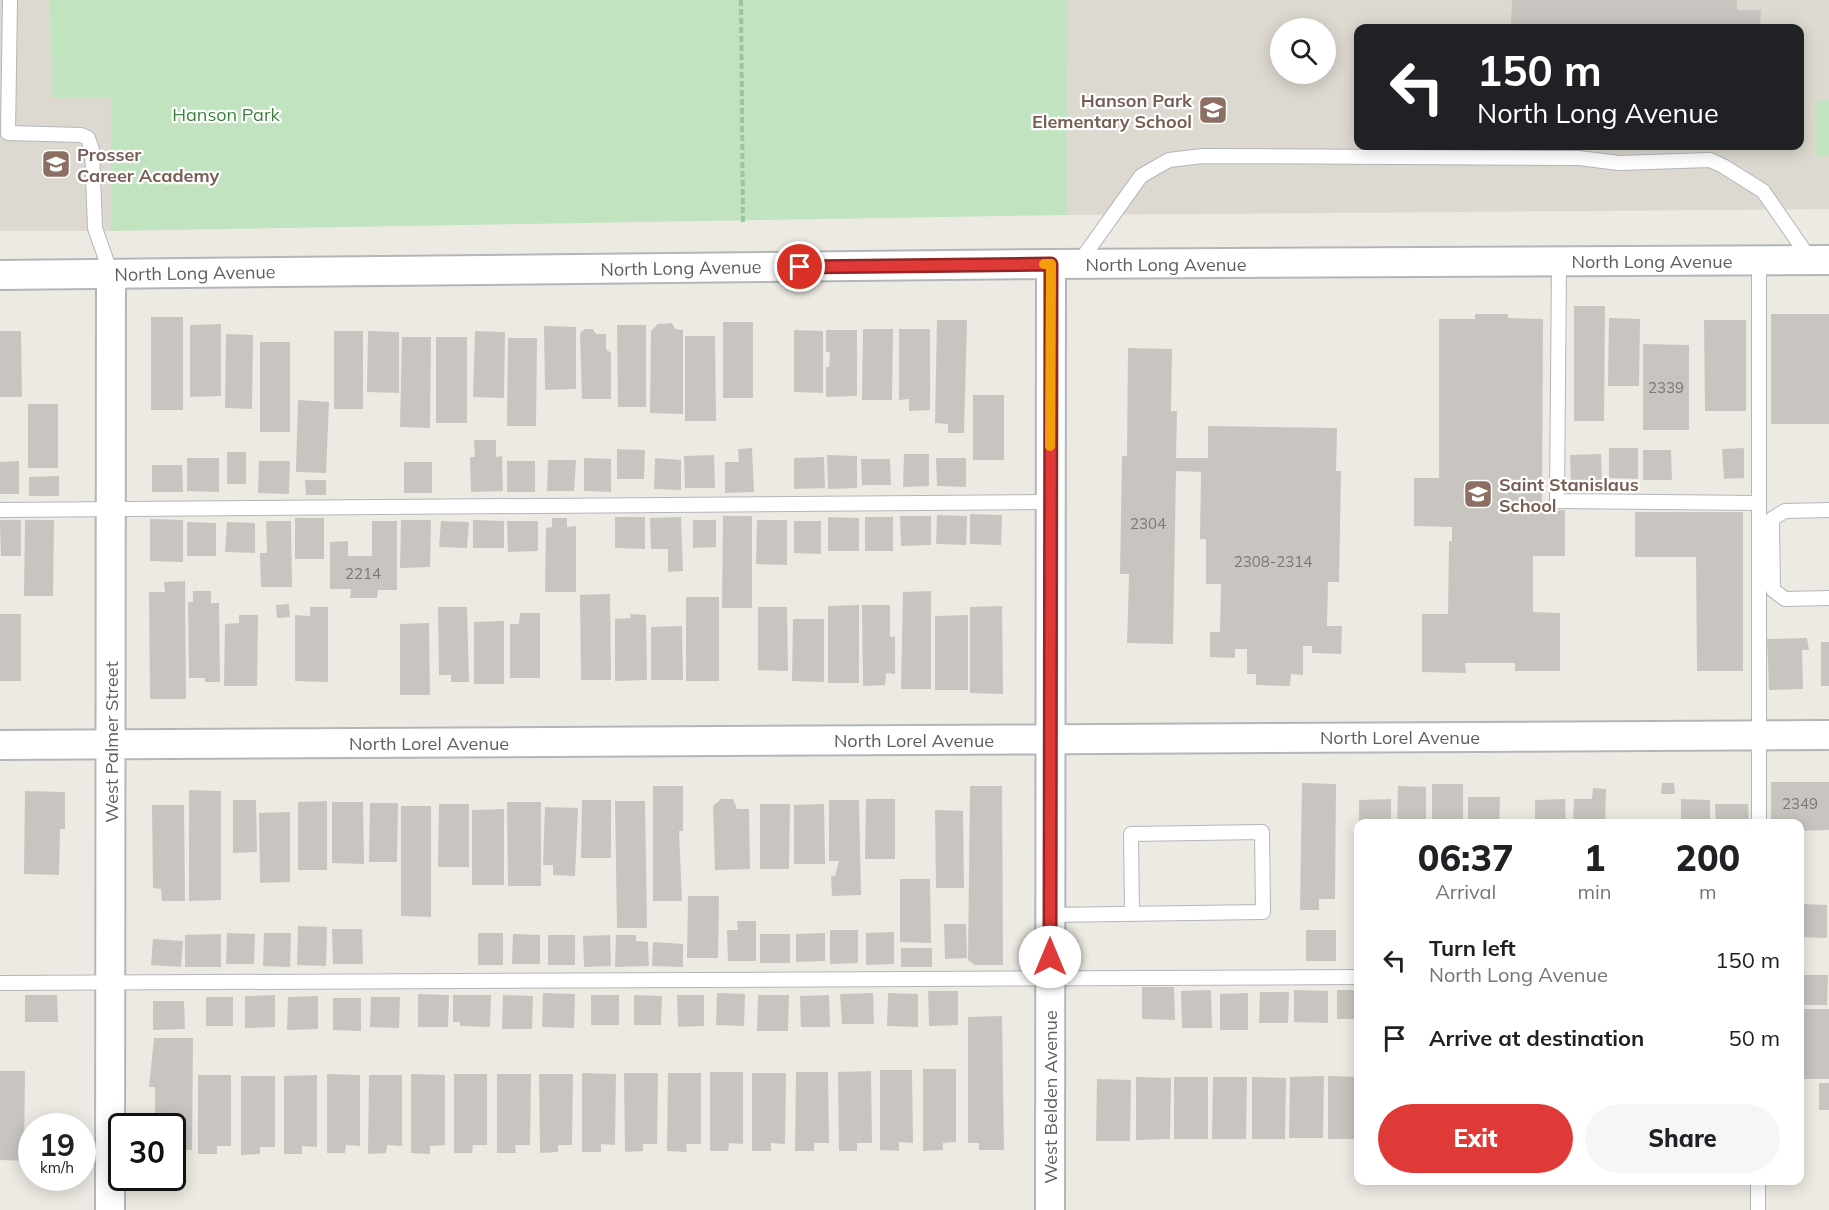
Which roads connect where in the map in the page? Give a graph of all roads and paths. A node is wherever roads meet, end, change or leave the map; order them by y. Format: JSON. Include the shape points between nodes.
{"nodes":[{"id":1,"x":10,"y":0,"type":"edge"},
{"id":2,"x":741,"y":0,"type":"edge"},
{"id":3,"x":8,"y":133,"type":"junction"},
{"id":4,"x":0,"y":145,"type":"edge"},
{"id":5,"x":743,"y":224,"type":"dead end"},
{"id":6,"x":1820,"y":260,"type":"edge"},
{"id":7,"x":1759,"y":261,"type":"junction"},
{"id":8,"x":1559,"y":262,"type":"junction"},
{"id":9,"x":1065,"y":264,"type":"junction"},
{"id":10,"x":111,"y":274,"type":"junction"},
{"id":11,"x":0,"y":275,"type":"edge"},
{"id":12,"x":1050,"y":502,"type":"junction"},
{"id":13,"x":1758,"y":503,"type":"junction"},
{"id":14,"x":0,"y":510,"type":"edge"},
{"id":15,"x":111,"y":510,"type":"junction"},
{"id":16,"x":1829,"y":510,"type":"edge"},
{"id":17,"x":1829,"y":598,"type":"edge"},
{"id":18,"x":1759,"y":735,"type":"junction"},
{"id":19,"x":1829,"y":735,"type":"edge"},
{"id":20,"x":1050,"y":739,"type":"junction"},
{"id":21,"x":111,"y":744,"type":"junction"},
{"id":22,"x":0,"y":745,"type":"edge"},
{"id":23,"x":1759,"y":819,"type":"edge"},
{"id":24,"x":1132,"y":914,"type":"junction"},
{"id":25,"x":1050,"y":915,"type":"junction"},
{"id":26,"x":1354,"y":977,"type":"edge"},
{"id":27,"x":1050,"y":979,"type":"junction"},
{"id":28,"x":110,"y":982,"type":"junction"},
{"id":29,"x":0,"y":983,"type":"edge"},
{"id":30,"x":1758,"y":1185,"type":"edge"},
{"id":31,"x":110,"y":1210,"type":"edge"},
{"id":32,"x":1050,"y":1210,"type":"edge"},
{"id":33,"x":1758,"y":1210,"type":"edge"}],
"edges":[{"from":1,"to":3,"type":"lane"},
{"from":2,"to":5,"type":"path"},
{"from":3,"to":4,"type":"lane"},
{"from":3,"to":10,"type":"lane","via":[[88,138],[92,150],[94,222]]},
{"from":6,"to":7,"type":"street","name":"North Long Avenue"},
{"from":6,"to":9,"type":"lane","via":[[1763,191],[1710,160],[1619,163],[1579,158],[1202,156],[1169,160],[1141,176]]},
{"from":7,"to":8,"type":"street","name":"North Long Avenue"},
{"from":7,"to":13,"type":"lane"},
{"from":8,"to":9,"type":"street","name":"North Long Avenue"},
{"from":8,"to":13,"type":"lane","via":[[1557,501]]},
{"from":9,"to":10,"type":"street","name":"North Long Avenue"},
{"from":9,"to":12,"type":"street","name":"West Belden Avenue"},
{"from":10,"to":11,"type":"street","name":"North Long Avenue"},
{"from":10,"to":15,"type":"street","name":"West Palmer Street"},
{"from":12,"to":15,"type":"lane"},
{"from":12,"to":20,"type":"street","name":"West Belden Avenue"},
{"from":13,"to":18,"type":"lane"},
{"from":14,"to":15,"type":"lane"},
{"from":15,"to":21,"type":"street","name":"West Palmer Street"},
{"from":16,"to":17,"type":"lane","via":[[1785,511],[1772,519],[1773,590],[1785,599]]},
{"from":18,"to":19,"type":"street","name":"North Lorel Avenue"},
{"from":18,"to":20,"type":"street","name":"North Lorel Avenue"},
{"from":18,"to":23,"type":"lane"},
{"from":20,"to":21,"type":"street","name":"North Lorel Avenue"},
{"from":20,"to":25,"type":"street","name":"West Belden Avenue"},
{"from":21,"to":22,"type":"street","name":"North Lorel Avenue"},
{"from":21,"to":28,"type":"street","name":"West Palmer Street"},
{"from":24,"to":24,"type":"lane","via":[[1263,912],[1262,832],[1131,834]]},
{"from":24,"to":25,"type":"lane"},
{"from":25,"to":27,"type":"street","name":"West Belden Avenue"},
{"from":26,"to":27,"type":"lane"},
{"from":27,"to":28,"type":"lane"},
{"from":27,"to":32,"type":"street","name":"West Belden Avenue"},
{"from":28,"to":29,"type":"lane"},
{"from":28,"to":31,"type":"street","name":"West Palmer Street"},
{"from":30,"to":33,"type":"lane"}]}
